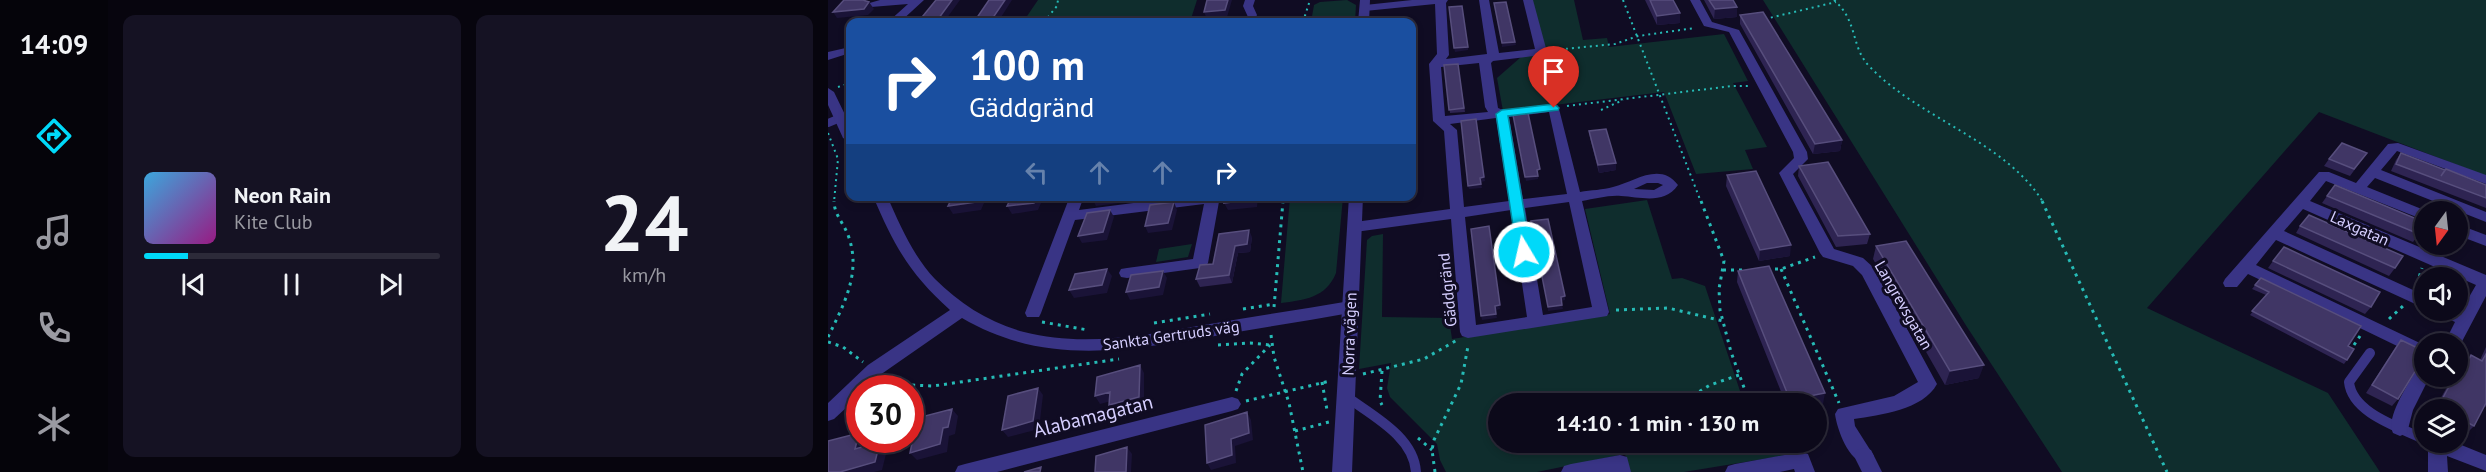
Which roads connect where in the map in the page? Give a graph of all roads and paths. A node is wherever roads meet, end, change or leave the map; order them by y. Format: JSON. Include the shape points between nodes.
{"nodes":[{"id":1,"x":919,"y":0,"type":"edge"},
{"id":2,"x":1058,"y":0,"type":"edge"},
{"id":3,"x":1250,"y":0,"type":"edge"},
{"id":4,"x":1310,"y":0,"type":"edge"},
{"id":5,"x":1441,"y":0,"type":"edge"},
{"id":6,"x":1484,"y":0,"type":"edge"},
{"id":7,"x":1528,"y":0,"type":"edge"},
{"id":8,"x":1623,"y":0,"type":"edge"},
{"id":9,"x":1695,"y":0,"type":"edge"},
{"id":10,"x":1834,"y":0,"type":"edge"},
{"id":11,"x":871,"y":4,"type":"edge"},
{"id":12,"x":1365,"y":4,"type":"edge"},
{"id":13,"x":1252,"y":15,"type":"dead end"},
{"id":14,"x":899,"y":18,"type":"edge"},
{"id":15,"x":1047,"y":18,"type":"edge"},
{"id":16,"x":1305,"y":18,"type":"edge"},
{"id":17,"x":1638,"y":36,"type":"junction"},
{"id":18,"x":846,"y":51,"type":"edge"},
{"id":19,"x":1541,"y":52,"type":"junction"},
{"id":20,"x":828,"y":56,"type":"edge"},
{"id":21,"x":1489,"y":57,"type":"junction"},
{"id":22,"x":1435,"y":64,"type":"junction"},
{"id":23,"x":1764,"y":89,"type":"junction"},
{"id":24,"x":828,"y":92,"type":"edge"},
{"id":25,"x":1660,"y":94,"type":"junction"},
{"id":26,"x":1624,"y":99,"type":"junction"},
{"id":27,"x":1554,"y":108,"type":"junction"},
{"id":28,"x":1601,"y":110,"type":"dead end"},
{"id":29,"x":1502,"y":114,"type":"junction"},
{"id":30,"x":834,"y":121,"type":"edge"},
{"id":31,"x":1439,"y":121,"type":"junction"},
{"id":32,"x":828,"y":134,"type":"edge"},
{"id":33,"x":846,"y":134,"type":"edge"},
{"id":34,"x":2372,"y":172,"type":"junction"},
{"id":35,"x":2486,"y":180,"type":"edge"},
{"id":36,"x":2359,"y":188,"type":"junction"},
{"id":37,"x":1619,"y":191,"type":"dead end"},
{"id":38,"x":1573,"y":197,"type":"junction"},
{"id":39,"x":882,"y":201,"type":"edge"},
{"id":40,"x":1075,"y":201,"type":"edge"},
{"id":41,"x":1183,"y":201,"type":"edge"},
{"id":42,"x":1212,"y":201,"type":"edge"},
{"id":43,"x":1283,"y":201,"type":"edge"},
{"id":44,"x":1356,"y":201,"type":"edge"},
{"id":45,"x":2301,"y":202,"type":"junction"},
{"id":46,"x":1516,"y":205,"type":"junction"},
{"id":47,"x":2414,"y":211,"type":"edge"},
{"id":48,"x":1458,"y":213,"type":"junction"},
{"id":49,"x":1070,"y":216,"type":"junction"},
{"id":50,"x":2486,"y":217,"type":"edge"},
{"id":51,"x":1355,"y":227,"type":"junction"},
{"id":52,"x":2274,"y":233,"type":"junction"},
{"id":53,"x":2468,"y":234,"type":"edge"},
{"id":54,"x":2486,"y":241,"type":"edge"},
{"id":55,"x":1828,"y":253,"type":"junction"},
{"id":56,"x":2246,"y":266,"type":"junction"},
{"id":57,"x":1781,"y":269,"type":"junction"},
{"id":58,"x":1722,"y":270,"type":"junction"},
{"id":59,"x":1746,"y":270,"type":"edge"},
{"id":60,"x":1758,"y":270,"type":"edge"},
{"id":61,"x":1127,"y":273,"type":"dead end"},
{"id":62,"x":2485,"y":282,"type":"edge"},
{"id":63,"x":2231,"y":284,"type":"dead end"},
{"id":64,"x":2414,"y":297,"type":"edge"},
{"id":65,"x":1350,"y":307,"type":"junction"},
{"id":66,"x":1241,"y":309,"type":"dead end"},
{"id":67,"x":961,"y":311,"type":"junction"},
{"id":68,"x":1273,"y":312,"type":"junction"},
{"id":69,"x":1600,"y":312,"type":"junction"},
{"id":70,"x":1033,"y":313,"type":"joint"},
{"id":71,"x":1219,"y":313,"type":"dead end"},
{"id":72,"x":2468,"y":314,"type":"edge"},
{"id":73,"x":1724,"y":321,"type":"junction"},
{"id":74,"x":1536,"y":322,"type":"junction"},
{"id":75,"x":1153,"y":324,"type":"dead end"},
{"id":76,"x":1091,"y":330,"type":"dead end"},
{"id":77,"x":1468,"y":332,"type":"junction"},
{"id":78,"x":828,"y":337,"type":"edge"},
{"id":79,"x":828,"y":342,"type":"edge"},
{"id":80,"x":1270,"y":345,"type":"junction"},
{"id":81,"x":1210,"y":346,"type":"dead end"},
{"id":82,"x":2414,"y":347,"type":"edge"},
{"id":83,"x":2370,"y":353,"type":"dead end"},
{"id":84,"x":1123,"y":358,"type":"dead end"},
{"id":85,"x":873,"y":370,"type":"junction"},
{"id":86,"x":1382,"y":370,"type":"dead end"},
{"id":87,"x":1738,"y":375,"type":"junction"},
{"id":88,"x":1322,"y":382,"type":"dead end"},
{"id":89,"x":2416,"y":387,"type":"edge"},
{"id":90,"x":1697,"y":393,"type":"edge"},
{"id":91,"x":1745,"y":393,"type":"edge"},
{"id":92,"x":1347,"y":397,"type":"junction"},
{"id":93,"x":1232,"y":404,"type":"joint"},
{"id":94,"x":1384,"y":410,"type":"dead end"},
{"id":95,"x":828,"y":414,"type":"edge"},
{"id":96,"x":1844,"y":414,"type":"junction"},
{"id":97,"x":2400,"y":428,"type":"junction"},
{"id":98,"x":1295,"y":431,"type":"junction"},
{"id":99,"x":2414,"y":434,"type":"edge"},
{"id":100,"x":1416,"y":437,"type":"dead end"},
{"id":101,"x":1432,"y":450,"type":"junction"},
{"id":102,"x":2434,"y":453,"type":"edge"},
{"id":103,"x":2460,"y":453,"type":"edge"},
{"id":104,"x":2486,"y":463,"type":"edge"},
{"id":105,"x":1868,"y":464,"type":"edge"},
{"id":106,"x":965,"y":472,"type":"edge"},
{"id":107,"x":1303,"y":472,"type":"edge"},
{"id":108,"x":1342,"y":472,"type":"edge"},
{"id":109,"x":1416,"y":472,"type":"edge"},
{"id":110,"x":1435,"y":472,"type":"edge"},
{"id":111,"x":1571,"y":472,"type":"edge"},
{"id":112,"x":1621,"y":472,"type":"edge"},
{"id":113,"x":1735,"y":472,"type":"edge"},
{"id":114,"x":1805,"y":472,"type":"edge"},
{"id":115,"x":2167,"y":472,"type":"edge"},
{"id":116,"x":2438,"y":472,"type":"edge"}],
"edges":[{"from":1,"to":11,"type":"street"},
{"from":1,"to":14,"type":"street"},
{"from":2,"to":15,"type":"path"},
{"from":3,"to":13,"type":"street"},
{"from":4,"to":16,"type":"path"},
{"from":5,"to":12,"type":"street"},
{"from":5,"to":22,"type":"street","name":"Gäddgränd","via":[[1443,55]]},
{"from":6,"to":21,"type":"street","via":[[1493,54]]},
{"from":7,"to":19,"type":"street"},
{"from":8,"to":17,"type":"path"},
{"from":9,"to":23,"type":"street","via":[[1708,24],[1733,30]]},
{"from":10,"to":115,"type":"path","via":[[1855,31],[1863,60],[1887,83],[1984,148],[2020,175],[2042,198]]},
{"from":17,"to":19,"type":"path","via":[[1615,44]]},
{"from":17,"to":25,"type":"path"},
{"from":18,"to":20,"type":"street"},
{"from":19,"to":21,"type":"street"},
{"from":21,"to":22,"type":"street"},
{"from":21,"to":29,"type":"street","via":[[1485,63],[1491,107]]},
{"from":22,"to":31,"type":"street","name":"Gäddgränd"},
{"from":23,"to":25,"type":"path","via":[[1741,85]]},
{"from":23,"to":55,"type":"street","via":[[1800,152],[1801,159],[1786,173]]},
{"from":24,"to":30,"type":"street"},
{"from":25,"to":26,"type":"path"},
{"from":25,"to":58,"type":"path","via":[[1724,261]]},
{"from":26,"to":27,"type":"path"},
{"from":26,"to":28,"type":"path"},
{"from":27,"to":29,"type":"street"},
{"from":27,"to":38,"type":"street"},
{"from":29,"to":31,"type":"street"},
{"from":29,"to":46,"type":"street"},
{"from":30,"to":33,"type":"street"},
{"from":31,"to":48,"type":"street","name":"Gäddgränd","via":[[1450,130]]},
{"from":32,"to":78,"type":"path","via":[[837,157],[835,213],[847,230],[854,266],[849,294]]},
{"from":34,"to":35,"type":"street","via":[[2393,147],[2398,147]]},
{"from":34,"to":36,"type":"street"},
{"from":34,"to":50,"type":"street"},
{"from":36,"to":45,"type":"street","via":[[2324,175]]},
{"from":36,"to":47,"type":"street"},
{"from":37,"to":38,"type":"street"},
{"from":38,"to":46,"type":"street"},
{"from":38,"to":69,"type":"street"},
{"from":39,"to":67,"type":"street","name":"Sankta Gertruds väg","via":[[912,260]]},
{"from":40,"to":49,"type":"street"},
{"from":41,"to":49,"type":"street"},
{"from":42,"to":61,"type":"street","via":[[1200,263]]},
{"from":43,"to":68,"type":"path"},
{"from":44,"to":51,"type":"street","name":"Norra vägen"},
{"from":45,"to":52,"type":"street"},
{"from":45,"to":62,"type":"street","name":"Laxgatan"},
{"from":46,"to":48,"type":"street"},
{"from":46,"to":74,"type":"street"},
{"from":48,"to":51,"type":"street"},
{"from":48,"to":77,"type":"street","name":"Gäddgränd"},
{"from":49,"to":70,"type":"street"},
{"from":51,"to":65,"type":"street","name":"Norra vägen"},
{"from":52,"to":56,"type":"street"},
{"from":52,"to":64,"type":"street"},
{"from":53,"to":54,"type":"street"},
{"from":55,"to":57,"type":"path"},
{"from":55,"to":96,"type":"street","name":"Langrevsgatan","via":[[1857,262],[1868,272],[1928,384],[1900,403]]},
{"from":56,"to":63,"type":"street"},
{"from":56,"to":82,"type":"street"},
{"from":57,"to":60,"type":"path"},
{"from":57,"to":96,"type":"path"},
{"from":58,"to":59,"type":"path"},
{"from":58,"to":73,"type":"path","via":[[1719,296]]},
{"from":62,"to":72,"type":"street","name":"Laxgatan"},
{"from":65,"to":68,"type":"street","name":"Sankta Gertruds väg"},
{"from":65,"to":92,"type":"street","name":"Norra vägen"},
{"from":66,"to":68,"type":"path"},
{"from":67,"to":68,"type":"street","name":"Sankta Gertruds väg","via":[[993,330],[1047,344],[1078,346],[1141,342]]},
{"from":67,"to":85,"type":"street"},
{"from":68,"to":80,"type":"path"},
{"from":69,"to":73,"type":"path","via":[[1668,308]]},
{"from":69,"to":74,"type":"street","name":"Gäddgränd"},
{"from":70,"to":76,"type":"path","via":[[1048,325]]},
{"from":71,"to":75,"type":"path"},
{"from":73,"to":87,"type":"path"},
{"from":74,"to":77,"type":"street","name":"Gäddgränd"},
{"from":77,"to":101,"type":"path","via":[[1467,373],[1440,425]]},
{"from":79,"to":85,"type":"path","via":[[843,346]]},
{"from":80,"to":81,"type":"path"},
{"from":80,"to":93,"type":"path","via":[[1242,374]]},
{"from":80,"to":98,"type":"path","via":[[1287,391]]},
{"from":83,"to":97,"type":"lane","via":[[2349,382],[2350,393],[2368,411]]},
{"from":84,"to":85,"type":"path","via":[[922,386]]},
{"from":85,"to":95,"type":"street"},
{"from":86,"to":94,"type":"path","via":[[1380,401]]},
{"from":87,"to":90,"type":"path"},
{"from":87,"to":91,"type":"path"},
{"from":88,"to":98,"type":"path","via":[[1329,423]]},
{"from":89,"to":97,"type":"street"},
{"from":92,"to":108,"type":"street","name":"Norra vägen"},
{"from":92,"to":109,"type":"lane","via":[[1393,432],[1415,455]]},
{"from":93,"to":106,"type":"street","name":"Alabamagatan"},
{"from":96,"to":105,"type":"street","via":[[1846,428]]},
{"from":97,"to":99,"type":"lane"},
{"from":98,"to":107,"type":"path"},
{"from":100,"to":101,"type":"path"},
{"from":101,"to":110,"type":"path"},
{"from":102,"to":116,"type":"street"},
{"from":103,"to":104,"type":"street"},
{"from":111,"to":112,"type":"street","via":[[1620,463]]},
{"from":113,"to":114,"type":"street","via":[[1801,460]]}]}
